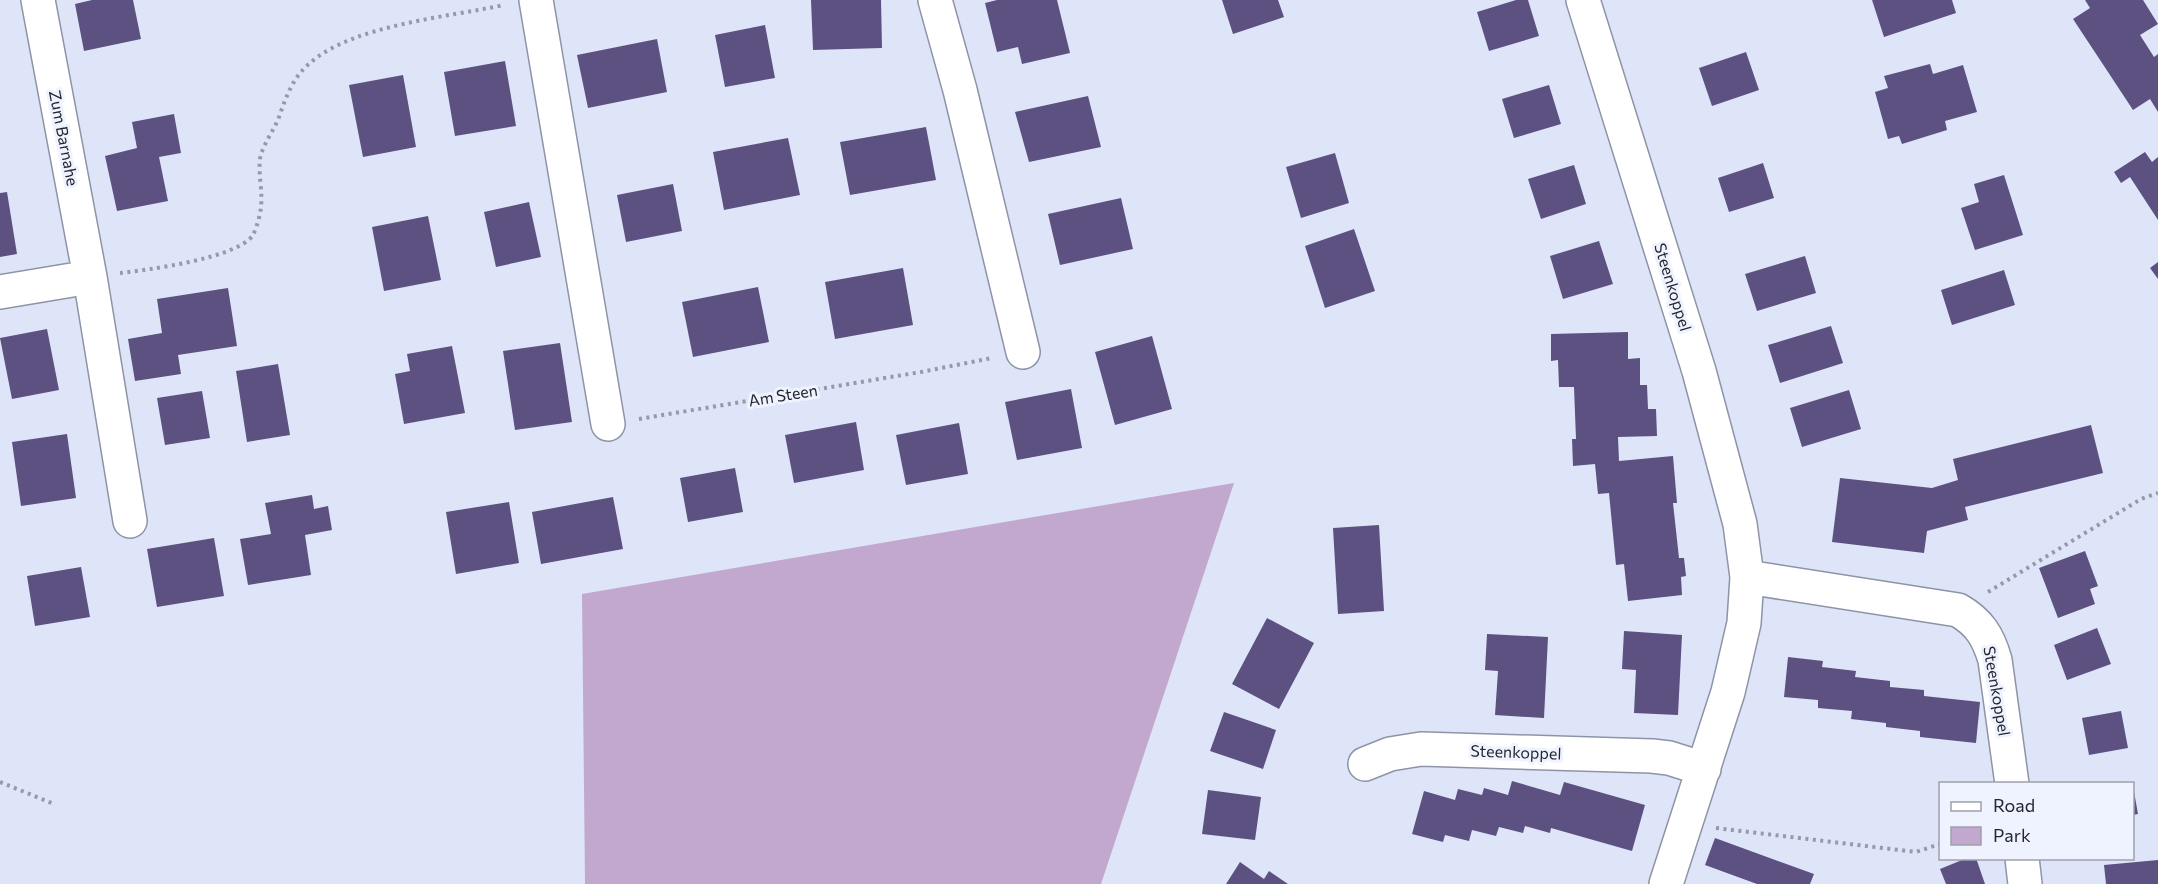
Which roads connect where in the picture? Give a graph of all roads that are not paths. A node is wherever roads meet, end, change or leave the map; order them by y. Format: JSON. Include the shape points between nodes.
{"nodes":[{"id":1,"x":38,"y":0,"type":"edge"},
{"id":2,"x":536,"y":0,"type":"edge"},
{"id":3,"x":935,"y":0,"type":"edge"},
{"id":4,"x":1583,"y":0,"type":"edge"},
{"id":5,"x":90,"y":276,"type":"junction"},
{"id":6,"x":0,"y":292,"type":"edge"},
{"id":7,"x":1023,"y":352,"type":"road end"},
{"id":8,"x":608,"y":424,"type":"road end"},
{"id":9,"x":130,"y":521,"type":"dead end"},
{"id":10,"x":1747,"y":577,"type":"junction"},
{"id":11,"x":1365,"y":764,"type":"dead end"},
{"id":12,"x":1704,"y":769,"type":"junction"},
{"id":13,"x":2012,"y":782,"type":"edge"},
{"id":14,"x":2022,"y":860,"type":"edge"},
{"id":15,"x":1666,"y":884,"type":"edge"},
{"id":16,"x":2025,"y":884,"type":"edge"}],
"edges":[{"from":1,"to":5,"type":"street","name":"Zum Barnahe"},
{"from":2,"to":8,"type":"street"},
{"from":3,"to":7,"type":"street"},
{"from":4,"to":10,"type":"street","name":"Steenkoppel","via":[[1699,371],[1740,524]]},
{"from":5,"to":6,"type":"street"},
{"from":5,"to":9,"type":"street","name":"Zum Barnahe"},
{"from":10,"to":12,"type":"street","name":"Steenkoppel","via":[[1743,624],[1728,692]]},
{"from":10,"to":13,"type":"street","name":"Steenkoppel","via":[[1958,610],[1971,618],[1990,642],[1995,660]]},
{"from":11,"to":12,"type":"street","name":"Steenkoppel","via":[[1390,754],[1421,749],[1653,756]]},
{"from":12,"to":15,"type":"street","name":"Steenkoppel"},
{"from":14,"to":16,"type":"street"}]}
